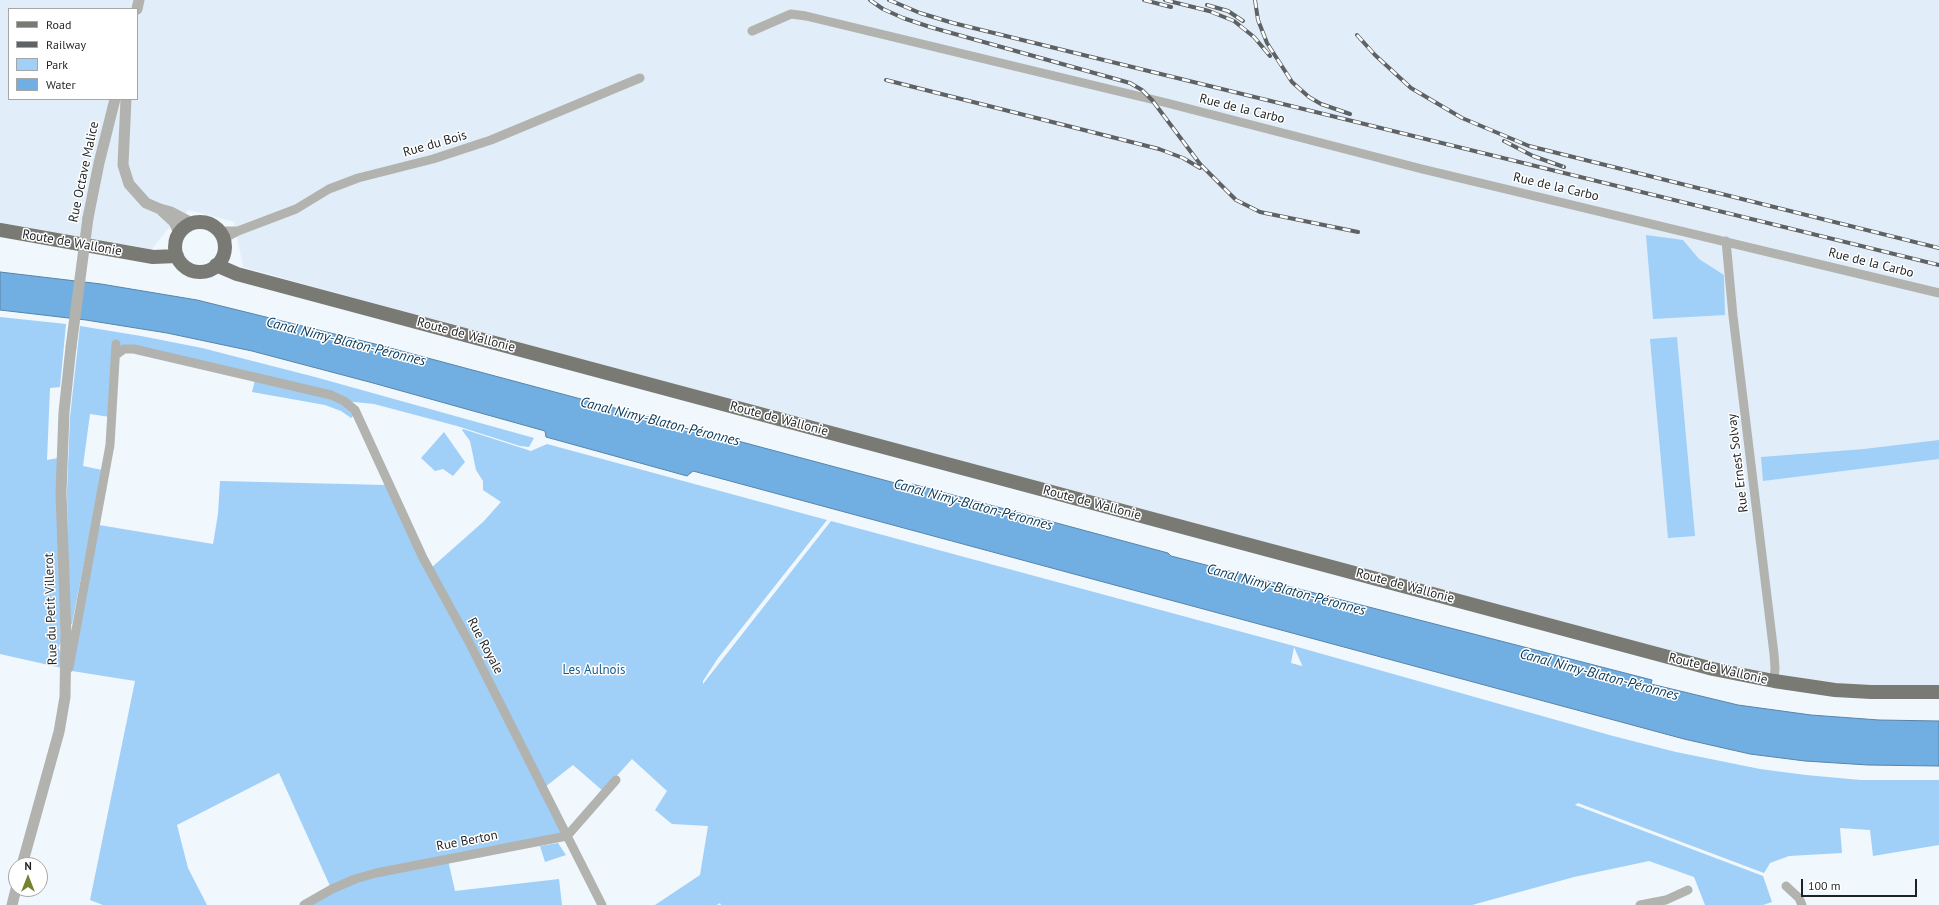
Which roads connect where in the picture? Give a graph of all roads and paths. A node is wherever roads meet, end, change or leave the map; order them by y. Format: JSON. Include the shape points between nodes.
{"nodes":[{"id":1,"x":752,"y":31,"type":"dead end"},
{"id":2,"x":640,"y":78,"type":"dead end"},
{"id":3,"x":115,"y":100,"type":"edge"},
{"id":4,"x":126,"y":100,"type":"edge"},
{"id":5,"x":160,"y":209,"type":"junction"},
{"id":6,"x":192,"y":223,"type":"junction"},
{"id":7,"x":0,"y":230,"type":"edge"},
{"id":8,"x":178,"y":236,"type":"junction"},
{"id":9,"x":222,"y":241,"type":"junction"},
{"id":10,"x":1726,"y":241,"type":"junction"},
{"id":11,"x":143,"y":255,"type":"junction"},
{"id":12,"x":177,"y":256,"type":"junction"},
{"id":13,"x":216,"y":265,"type":"junction"},
{"id":14,"x":251,"y":278,"type":"junction"},
{"id":15,"x":1939,"y":293,"type":"edge"},
{"id":16,"x":116,"y":344,"type":"dead end"},
{"id":17,"x":71,"y":347,"type":"joint"},
{"id":18,"x":116,"y":355,"type":"junction"},
{"id":19,"x":67,"y":679,"type":"junction"},
{"id":20,"x":1774,"y":681,"type":"junction"},
{"id":21,"x":1939,"y":692,"type":"edge"},
{"id":22,"x":616,"y":780,"type":"dead end"},
{"id":23,"x":567,"y":836,"type":"junction"},
{"id":24,"x":24,"y":857,"type":"edge"},
{"id":25,"x":1786,"y":886,"type":"dead end"},
{"id":26,"x":1688,"y":890,"type":"dead end"},
{"id":27,"x":304,"y":905,"type":"edge"},
{"id":28,"x":602,"y":905,"type":"edge"},
{"id":29,"x":1640,"y":905,"type":"edge"},
{"id":30,"x":1802,"y":905,"type":"edge"}],
"edges":[{"from":1,"to":10,"type":"street","name":"Rue de la Carbo","via":[[790,14],[806,16],[1168,103],[1422,169]]},
{"from":2,"to":9,"type":"street","name":"Rue du Bois","via":[[491,140],[433,159],[358,178],[329,189],[296,209],[238,231]]},
{"from":3,"to":17,"type":"street","name":"Rue Octave Malice","bridge":true,"via":[[88,218]]},
{"from":4,"to":5,"type":"street","via":[[123,153],[126,176],[135,192],[146,203]]},
{"from":5,"to":6,"type":"street","via":[[176,213]]},
{"from":5,"to":8,"type":"street","via":[[174,222]]},
{"from":6,"to":8,"type":"main road"},
{"from":6,"to":9,"type":"main road","via":[[204,222],[213,226]]},
{"from":7,"to":11,"type":"main road","name":"Route de Wallonie"},
{"from":8,"to":11,"type":"main road","via":[[164,250]]},
{"from":8,"to":12,"type":"main road","via":[[175,247]]},
{"from":9,"to":13,"type":"main road","via":[[221,260]]},
{"from":9,"to":14,"type":"main road","via":[[231,263]]},
{"from":10,"to":15,"type":"street","name":"Rue de la Carbo"},
{"from":10,"to":20,"type":"street","name":"Rue Ernest Solvay","via":[[1774,654]]},
{"from":11,"to":12,"type":"main road","name":"Route de Wallonie","via":[[153,258]]},
{"from":12,"to":13,"type":"main road","via":[[186,267],[195,271],[205,271]]},
{"from":13,"to":14,"type":"main road","name":"Route de Wallonie"},
{"from":14,"to":20,"type":"main road","name":"Route de Wallonie","via":[[1713,669]]},
{"from":16,"to":18,"type":"street"},
{"from":17,"to":19,"type":"street","name":"Rue du Petit Villerot","via":[[64,412],[61,493]]},
{"from":18,"to":19,"type":"street","via":[[110,445]]},
{"from":18,"to":23,"type":"street","name":"Rue Royale","via":[[124,349],[134,349],[331,395],[344,401],[358,415],[423,558],[468,640]]},
{"from":19,"to":24,"type":"street","name":"Rue du Petit Villerot","via":[[59,732]]},
{"from":20,"to":21,"type":"main road","name":"Route de Wallonie","via":[[1816,688],[1871,692]]},
{"from":22,"to":23,"type":"street"},
{"from":23,"to":27,"type":"street","name":"Rue Berton","via":[[376,873],[343,884]]},
{"from":23,"to":28,"type":"street","name":"Rue Royale"},
{"from":25,"to":30,"type":"street","via":[[1799,898]]},
{"from":26,"to":29,"type":"street","via":[[1666,900]]}]}
